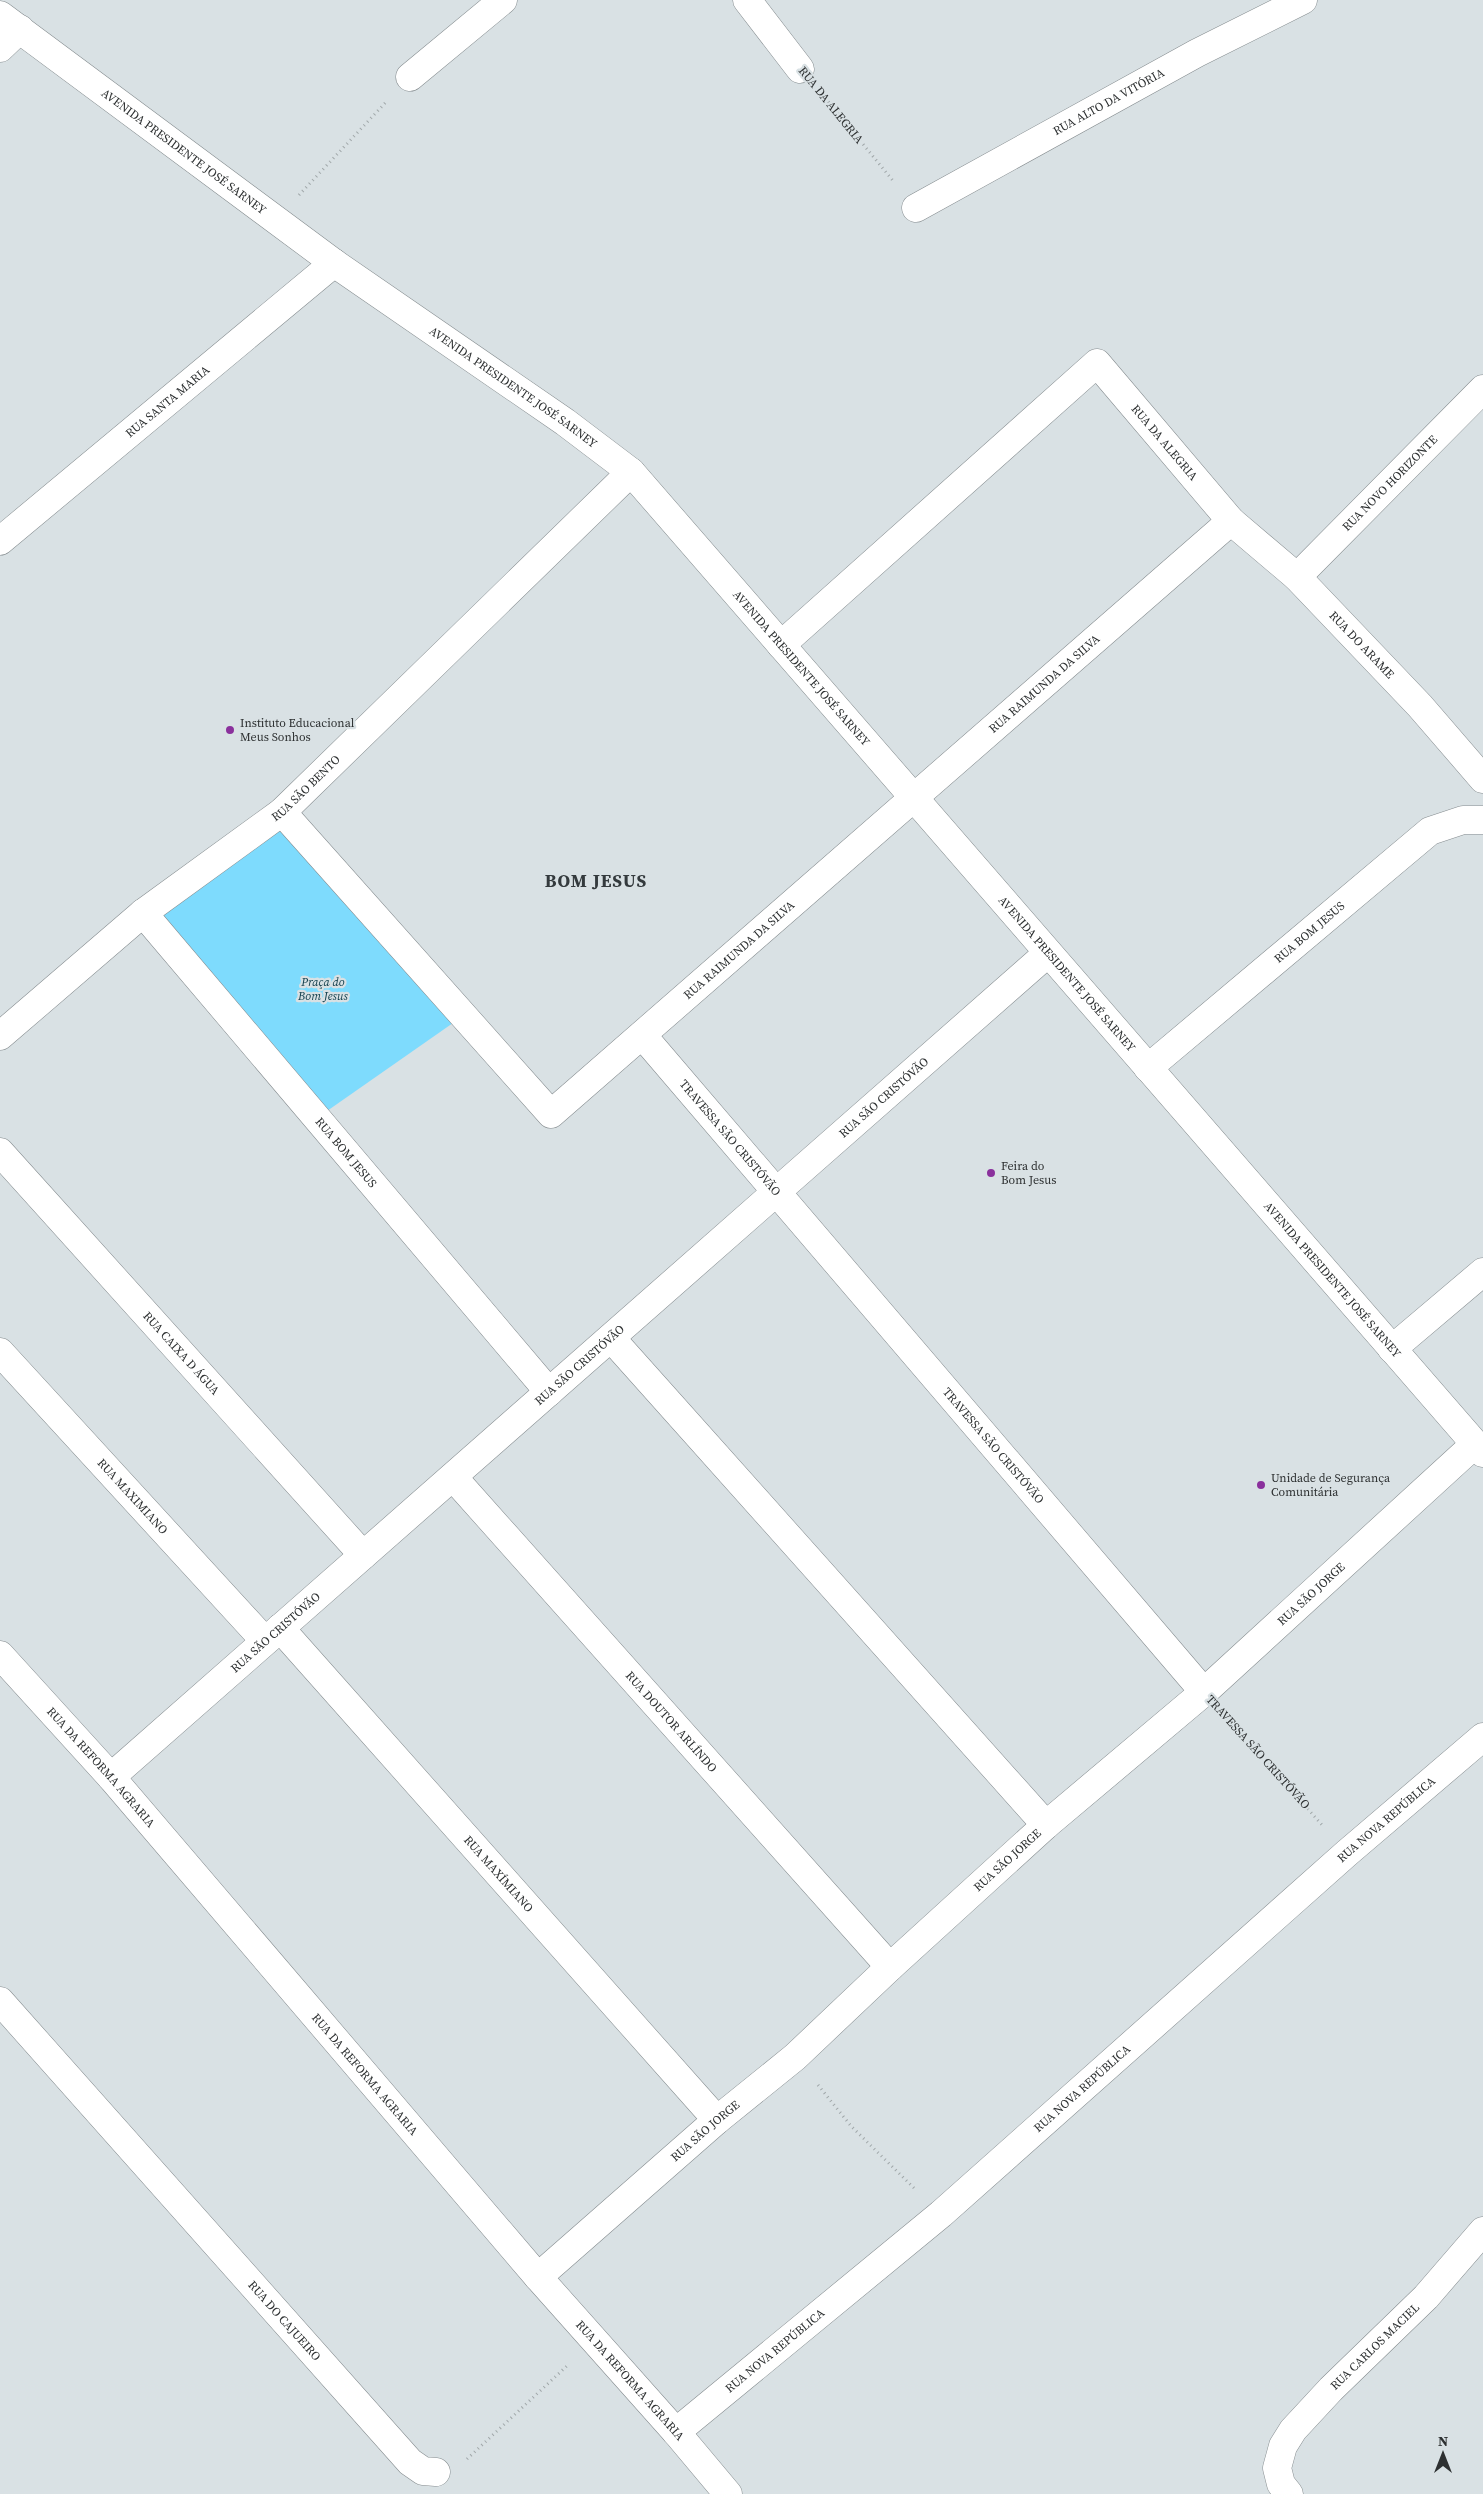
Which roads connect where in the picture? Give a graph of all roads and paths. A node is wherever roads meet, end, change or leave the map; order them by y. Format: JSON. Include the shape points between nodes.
{"nodes":[{"id":1,"x":503,"y":0,"type":"edge"},
{"id":2,"x":747,"y":0,"type":"edge"},
{"id":3,"x":1303,"y":0,"type":"edge"},
{"id":4,"x":10,"y":22,"type":"edge"},
{"id":5,"x":0,"y":48,"type":"edge"},
{"id":6,"x":800,"y":69,"type":"joint"},
{"id":7,"x":410,"y":77,"type":"joint"},
{"id":8,"x":916,"y":208,"type":"joint"},
{"id":9,"x":276,"y":220,"type":"junction"},
{"id":10,"x":334,"y":263,"type":"junction"},
{"id":11,"x":1483,"y":389,"type":"edge"},
{"id":12,"x":631,"y":472,"type":"junction"},
{"id":13,"x":1231,"y":521,"type":"junction"},
{"id":14,"x":2,"y":535,"type":"edge"},
{"id":15,"x":1297,"y":576,"type":"junction"},
{"id":16,"x":781,"y":645,"type":"junction"},
{"id":17,"x":1483,"y":779,"type":"edge"},
{"id":18,"x":914,"y":797,"type":"junction"},
{"id":19,"x":282,"y":812,"type":"junction"},
{"id":20,"x":1483,"y":820,"type":"edge"},
{"id":21,"x":143,"y":913,"type":"junction"},
{"id":22,"x":1048,"y":953,"type":"junction"},
{"id":23,"x":0,"y":1036,"type":"edge"},
{"id":24,"x":643,"y":1036,"type":"junction"},
{"id":25,"x":1148,"y":1068,"type":"junction"},
{"id":26,"x":0,"y":1152,"type":"edge"},
{"id":27,"x":776,"y":1192,"type":"junction"},
{"id":28,"x":1483,"y":1272,"type":"edge"},
{"id":29,"x":611,"y":1338,"type":"junction"},
{"id":30,"x":1392,"y":1349,"type":"junction"},
{"id":31,"x":0,"y":1352,"type":"edge"},
{"id":32,"x":549,"y":1392,"type":"junction"},
{"id":33,"x":1479,"y":1448,"type":"edge"},
{"id":34,"x":453,"y":1477,"type":"junction"},
{"id":35,"x":364,"y":1555,"type":"junction"},
{"id":36,"x":273,"y":1635,"type":"junction"},
{"id":37,"x":1,"y":1660,"type":"edge"},
{"id":38,"x":1204,"y":1692,"type":"junction"},
{"id":39,"x":1483,"y":1737,"type":"edge"},
{"id":40,"x":111,"y":1777,"type":"junction"},
{"id":41,"x":1046,"y":1825,"type":"junction"},
{"id":42,"x":1347,"y":1853,"type":"junction"},
{"id":43,"x":890,"y":1967,"type":"junction"},
{"id":44,"x":0,"y":2001,"type":"edge"},
{"id":45,"x":795,"y":2057,"type":"junction"},
{"id":46,"x":717,"y":2120,"type":"junction"},
{"id":47,"x":940,"y":2214,"type":"junction"},
{"id":48,"x":1483,"y":2231,"type":"edge"},
{"id":49,"x":538,"y":2276,"type":"junction"},
{"id":50,"x":594,"y":2340,"type":"junction"},
{"id":51,"x":676,"y":2432,"type":"junction"},
{"id":52,"x":436,"y":2472,"type":"joint"},
{"id":53,"x":728,"y":2494,"type":"edge"},
{"id":54,"x":1288,"y":2494,"type":"edge"}],
"edges":[{"from":1,"to":7,"type":"street"},
{"from":2,"to":6,"type":"street","name":"RUA DA ALEGRIA"},
{"from":3,"to":8,"type":"street","name":"RUA ALTO DA VITÓRIA","via":[[1197,53]]},
{"from":4,"to":5,"type":"street"},
{"from":4,"to":9,"type":"street","name":"AVENIDA PRESIDENTE JOSÉ SARNEY"},
{"from":6,"to":8,"type":"path","name":"RUA DA ALEGRIA"},
{"from":7,"to":9,"type":"path"},
{"from":9,"to":10,"type":"street","name":"AVENIDA PRESIDENTE JOSÉ SARNEY"},
{"from":10,"to":12,"type":"street","name":"AVENIDA PRESIDENTE JOSÉ SARNEY"},
{"from":10,"to":14,"type":"street","name":"RUA SANTA MARIA"},
{"from":11,"to":15,"type":"street","name":"RUA NOVO HORIZONTE"},
{"from":12,"to":16,"type":"street","name":"AVENIDA PRESIDENTE JOSÉ SARNEY"},
{"from":12,"to":19,"type":"street","name":"RUA SÃO BENTO"},
{"from":13,"to":15,"type":"street","name":"RUA DO ARAME"},
{"from":13,"to":16,"type":"street","name":"RUA DA ALEGRIA","via":[[1097,363]]},
{"from":13,"to":18,"type":"street","name":"RUA RAIMUNDA DA SILVA"},
{"from":15,"to":17,"type":"street","name":"RUA DO ARAME","via":[[1420,706]]},
{"from":16,"to":18,"type":"street","name":"AVENIDA PRESIDENTE JOSÉ SARNEY"},
{"from":18,"to":22,"type":"street","name":"AVENIDA PRESIDENTE JOSÉ SARNEY"},
{"from":18,"to":24,"type":"street","name":"RUA RAIMUNDA DA SILVA"},
{"from":19,"to":21,"type":"street","name":"RUA SÃO BENTO"},
{"from":19,"to":24,"type":"street","name":"RUA RAIMUNDA DA SILVA","via":[[551,1114]]},
{"from":20,"to":25,"type":"street","name":"RUA BOM JESUS","via":[[1463,820],[1430,831]]},
{"from":21,"to":23,"type":"street","name":"RUA SÃO BENTO"},
{"from":21,"to":32,"type":"street","name":"RUA BOM JESUS"},
{"from":22,"to":25,"type":"street","name":"AVENIDA PRESIDENTE JOSÉ SARNEY"},
{"from":22,"to":27,"type":"street","name":"RUA SÃO CRISTÓVÃO"},
{"from":24,"to":27,"type":"street","name":"TRAVESSA SÃO CRISTÓVÃO"},
{"from":25,"to":30,"type":"street","name":"AVENIDA PRESIDENTE JOSÉ SARNEY"},
{"from":26,"to":35,"type":"street","name":"RUA CAIXA D ÁGUA"},
{"from":27,"to":29,"type":"street","name":"RUA SÃO CRISTÓVÃO"},
{"from":27,"to":38,"type":"street","name":"TRAVESSA SÃO CRISTÓVÃO"},
{"from":28,"to":30,"type":"street"},
{"from":29,"to":32,"type":"street","name":"RUA SÃO CRISTÓVÃO"},
{"from":29,"to":41,"type":"street"},
{"from":30,"to":33,"type":"street","name":"AVENIDA PRESIDENTE JOSÉ SARNEY"},
{"from":31,"to":36,"type":"street","name":"RUA MAXIMIANO"},
{"from":32,"to":34,"type":"street","name":"RUA SÃO CRISTÓVÃO"},
{"from":33,"to":38,"type":"street","name":"RUA SÃO JORGE"},
{"from":34,"to":35,"type":"street","name":"RUA SÃO CRISTÓVÃO"},
{"from":34,"to":43,"type":"street","name":"RUA DOUTOR ARLÍNDO"},
{"from":35,"to":36,"type":"street","name":"RUA SÃO CRISTÓVÃO"},
{"from":36,"to":40,"type":"street","name":"RUA SÃO CRISTÓVÃO"},
{"from":36,"to":46,"type":"street","name":"RUA MAXÍMIANO"},
{"from":37,"to":40,"type":"street","name":"RUA DA REFORMA AGRARIA"},
{"from":38,"to":41,"type":"street","name":"RUA SÃO JORGE"},
{"from":38,"to":42,"type":"path","name":"TRAVESSA SÃO CRISTÓVÃO"},
{"from":39,"to":42,"type":"street","name":"RUA NOVA REPÚBLICA"},
{"from":40,"to":49,"type":"street","name":"RUA DA REFORMA AGRARIA"},
{"from":41,"to":43,"type":"street","name":"RUA SÃO JORGE"},
{"from":42,"to":47,"type":"street","name":"RUA NOVA REPÚBLICA"},
{"from":43,"to":45,"type":"street","name":"RUA SÃO JORGE"},
{"from":44,"to":52,"type":"street","name":"RUA DO CAJUEIRO","via":[[410,2462],[423,2471]]},
{"from":45,"to":46,"type":"street","name":"RUA SÃO JORGE"},
{"from":45,"to":47,"type":"path","via":[[851,2126]]},
{"from":46,"to":49,"type":"street","name":"RUA SÃO JORGE"},
{"from":47,"to":51,"type":"street","name":"RUA NOVA REPÚBLICA"},
{"from":48,"to":54,"type":"street","name":"RUA CARLOS MACIEL","via":[[1426,2296],[1331,2388],[1293,2430],[1283,2446],[1277,2468],[1281,2484]]},
{"from":49,"to":50,"type":"street","name":"RUA DA REFORMA AGRARIA"},
{"from":50,"to":51,"type":"street","name":"RUA DA REFORMA AGRARIA"},
{"from":50,"to":52,"type":"path","via":[[462,2464],[448,2472]]},
{"from":51,"to":53,"type":"street","name":"RUA DA REFORMA AGRARIA"}]}
